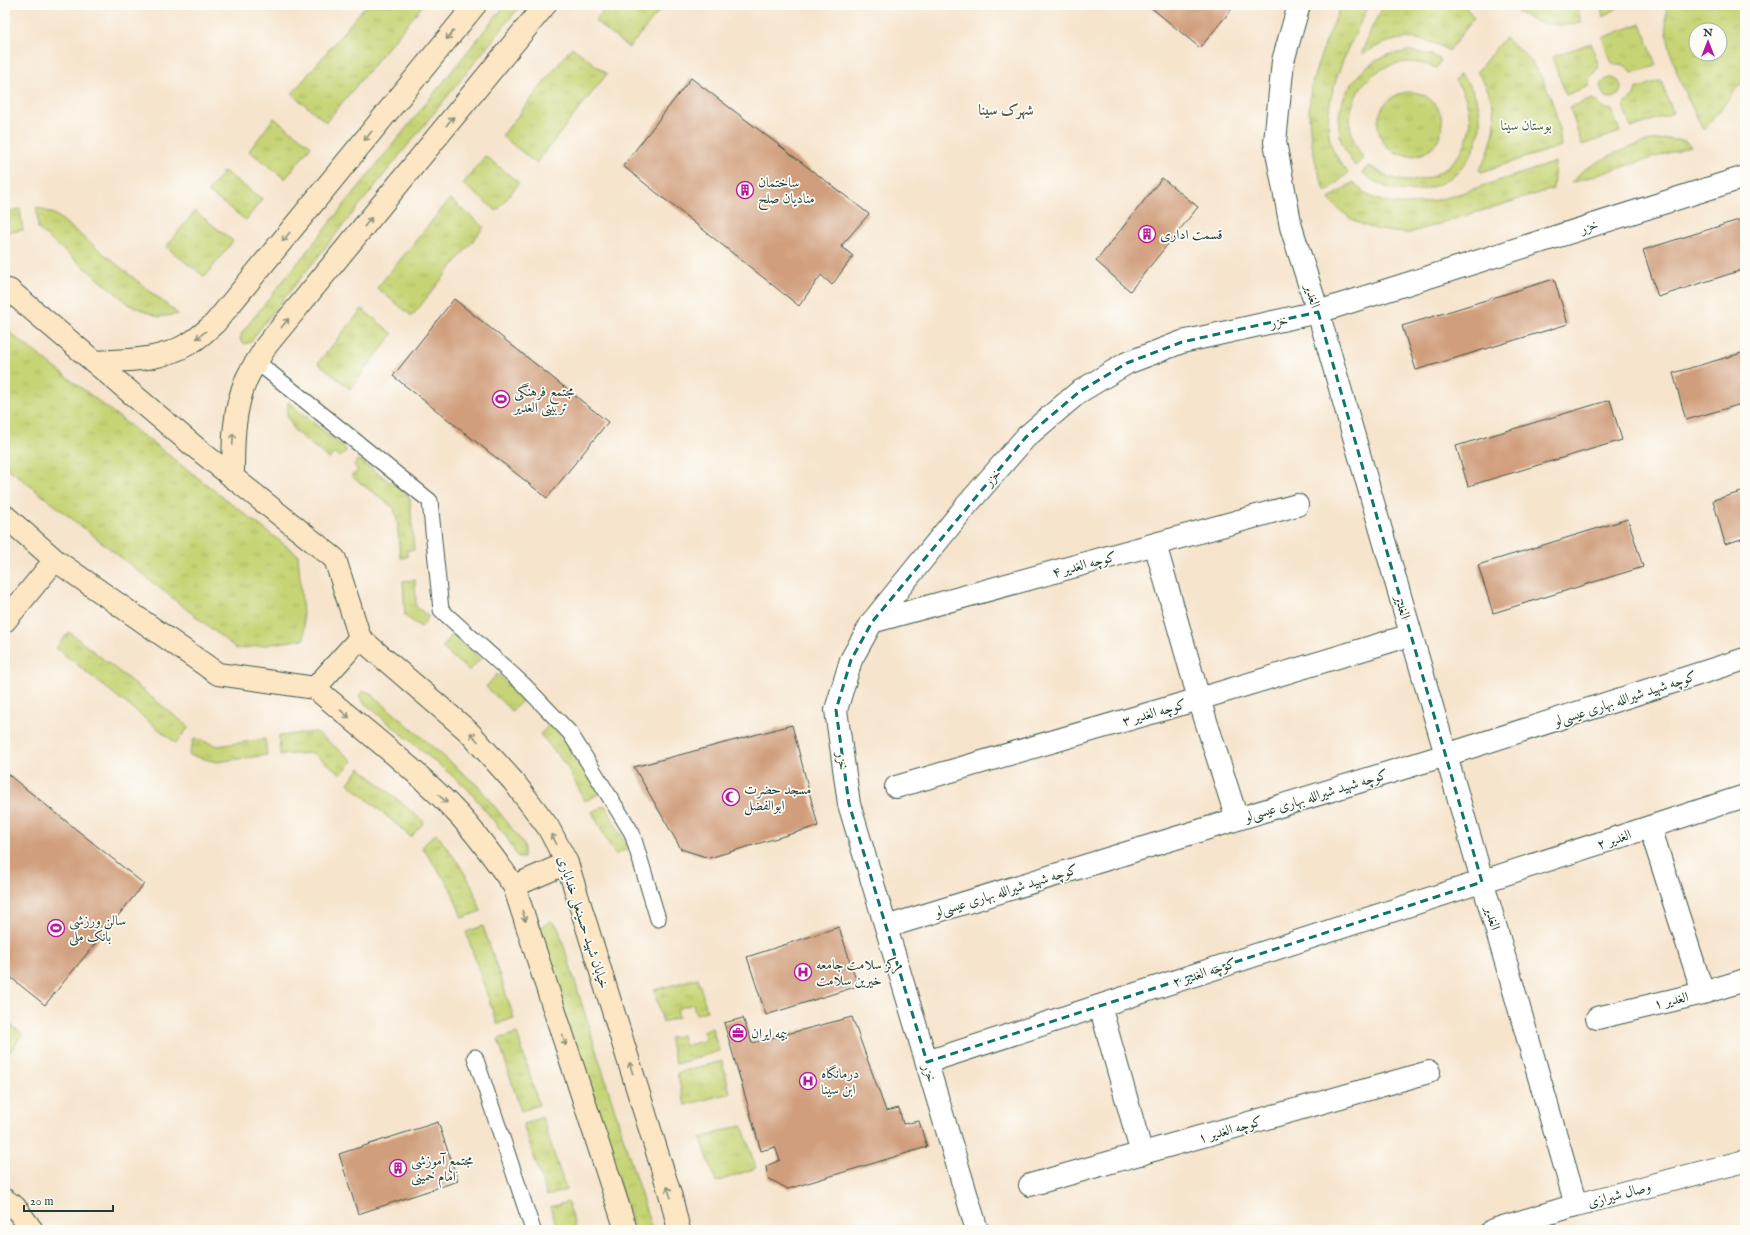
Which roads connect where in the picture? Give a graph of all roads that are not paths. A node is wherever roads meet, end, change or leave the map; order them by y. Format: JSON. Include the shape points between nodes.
{"nodes":[{"id":1,"x":475,"y":5,"type":"edge"},
{"id":2,"x":545,"y":5,"type":"edge"},
{"id":3,"x":1299,"y":5,"type":"edge"},
{"id":4,"x":1745,"y":177,"type":"edge"},
{"id":5,"x":5,"y":290,"type":"edge"},
{"id":6,"x":1318,"y":312,"type":"junction"},
{"id":7,"x":94,"y":362,"type":"junction"},
{"id":8,"x":257,"y":362,"type":"junction"},
{"id":9,"x":233,"y":478,"type":"junction"},
{"id":10,"x":1297,"y":505,"type":"dead end"},
{"id":11,"x":5,"y":516,"type":"edge"},
{"id":12,"x":1155,"y":544,"type":"junction"},
{"id":13,"x":56,"y":560,"type":"junction"},
{"id":14,"x":5,"y":621,"type":"edge"},
{"id":15,"x":872,"y":622,"type":"junction"},
{"id":16,"x":1411,"y":635,"type":"junction"},
{"id":17,"x":360,"y":638,"type":"junction"},
{"id":18,"x":1745,"y":659,"type":"edge"},
{"id":19,"x":315,"y":688,"type":"junction"},
{"id":20,"x":1199,"y":699,"type":"junction"},
{"id":21,"x":1446,"y":755,"type":"junction"},
{"id":22,"x":896,"y":787,"type":"dead end"},
{"id":23,"x":1745,"y":796,"type":"edge"},
{"id":24,"x":1237,"y":819,"type":"junction"},
{"id":25,"x":1650,"y":827,"type":"junction"},
{"id":26,"x":567,"y":863,"type":"junction"},
{"id":27,"x":1482,"y":882,"type":"junction"},
{"id":28,"x":514,"y":886,"type":"junction"},
{"id":29,"x":658,"y":920,"type":"dead end"},
{"id":30,"x":886,"y":927,"type":"junction"},
{"id":31,"x":1745,"y":980,"type":"edge"},
{"id":32,"x":1703,"y":993,"type":"junction"},
{"id":33,"x":1100,"y":1006,"type":"junction"},
{"id":34,"x":1597,"y":1018,"type":"dead end"},
{"id":35,"x":475,"y":1057,"type":"dead end"},
{"id":36,"x":927,"y":1062,"type":"junction"},
{"id":37,"x":1429,"y":1072,"type":"dead end"},
{"id":38,"x":1142,"y":1154,"type":"junction"},
{"id":39,"x":1745,"y":1161,"type":"edge"},
{"id":40,"x":1030,"y":1185,"type":"dead end"},
{"id":41,"x":5,"y":1200,"type":"edge"},
{"id":42,"x":1576,"y":1205,"type":"junction"},
{"id":43,"x":32,"y":1230,"type":"edge"},
{"id":44,"x":533,"y":1230,"type":"edge"},
{"id":45,"x":626,"y":1230,"type":"edge"},
{"id":46,"x":679,"y":1230,"type":"edge"},
{"id":47,"x":977,"y":1230,"type":"edge"},
{"id":48,"x":1493,"y":1230,"type":"edge"}],
"edges":[{"from":1,"to":7,"type":"street","one_way":true,"via":[[215,323],[188,344],[167,353],[144,360]]},
{"from":8,"to":2,"type":"street","one_way":true,"via":[[266,346]]},
{"from":3,"to":6,"type":"street","name":"الغدیر","via":[[1283,61],[1276,142],[1291,227]]},
{"from":4,"to":6,"type":"street","name":"خزر"},
{"from":5,"to":7,"type":"street"},
{"from":6,"to":15,"type":"street","name":"خزر","via":[[1182,342],[1127,363],[1079,392],[1026,437]]},
{"from":6,"to":16,"type":"street","name":"الغدیر"},
{"from":7,"to":9,"type":"street"},
{"from":9,"to":8,"type":"street","one_way":true,"via":[[233,438],[237,410],[248,377]]},
{"from":8,"to":29,"type":"lane","via":[[430,501],[441,610],[522,684],[570,734],[632,833]]},
{"from":9,"to":17,"type":"street","via":[[335,559]]},
{"from":10,"to":12,"type":"street","name":"کوچه الغدیر ۴"},
{"from":11,"to":13,"type":"street"},
{"from":12,"to":15,"type":"street","name":"کوچه الغدیر ۴"},
{"from":12,"to":20,"type":"street"},
{"from":13,"to":14,"type":"street"},
{"from":13,"to":19,"type":"street","via":[[218,674]]},
{"from":15,"to":30,"type":"street","name":"خزر","via":[[851,660],[836,710],[849,804]]},
{"from":16,"to":20,"type":"street","name":"کوچه الغدیر ۳"},
{"from":16,"to":21,"type":"street","name":"الغدیر"},
{"from":17,"to":19,"type":"street"},
{"from":26,"to":17,"type":"street","name":"خیابان شهید حسینعلی خدایاری","one_way":true,"via":[[548,828],[514,782],[468,730]]},
{"from":18,"to":21,"type":"street","name":"کوچه شهید شیرالله بهاری عیسی‌لو"},
{"from":19,"to":28,"type":"street","one_way":true,"via":[[421,778],[460,816]]},
{"from":20,"to":22,"type":"street","name":"کوچه الغدیر ۳"},
{"from":20,"to":24,"type":"street"},
{"from":21,"to":24,"type":"street","name":"کوچه شهید شیرالله بهاری عیسی‌لو"},
{"from":21,"to":27,"type":"street","name":"الغدیر"},
{"from":23,"to":25,"type":"street","name":"۲ الغدیر"},
{"from":24,"to":30,"type":"street","name":"کوچه شهید شیرالله بهاری عیسی‌لو"},
{"from":25,"to":27,"type":"street","name":"۲ الغدیر"},
{"from":25,"to":32,"type":"street"},
{"from":26,"to":28,"type":"street"},
{"from":46,"to":26,"type":"street","name":"خیابان شهید حسینعلی خدایاری","one_way":true},
{"from":27,"to":33,"type":"street","name":"کوچه الغدیر ۲"},
{"from":27,"to":42,"type":"street","name":"الغدیر"},
{"from":28,"to":45,"type":"street","one_way":true},
{"from":30,"to":36,"type":"street","name":"خزر"},
{"from":31,"to":32,"type":"street","name":"الغدیر ۱"},
{"from":32,"to":34,"type":"street","name":"الغدیر ۱"},
{"from":33,"to":36,"type":"street","name":"کوچه الغدیر ۲"},
{"from":33,"to":38,"type":"street"},
{"from":35,"to":44,"type":"lane"},
{"from":36,"to":47,"type":"street","name":"خزر"},
{"from":37,"to":38,"type":"street","name":"کوچه الغدیر ۱"},
{"from":38,"to":40,"type":"street","name":"کوچه الغدیر ۱"},
{"from":39,"to":42,"type":"street","name":"وصال شیرازی"},
{"from":41,"to":43,"type":"street","via":[[15,1207]]},
{"from":42,"to":48,"type":"street","name":"وصال شیرازی"}]}
